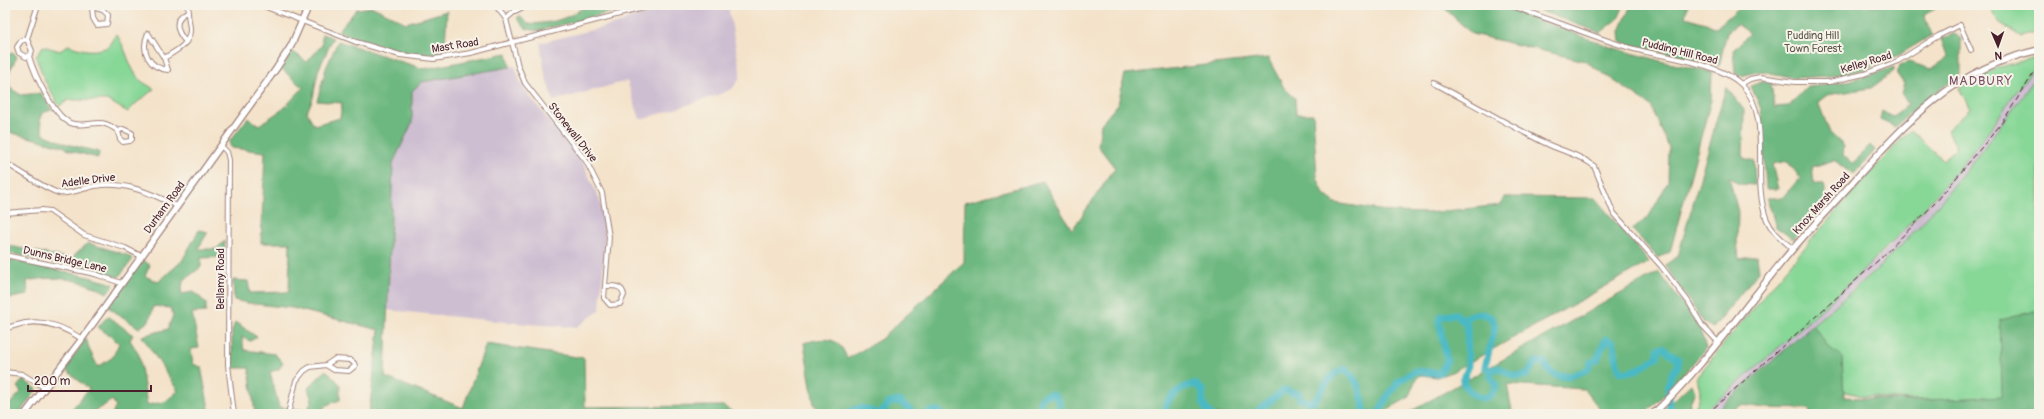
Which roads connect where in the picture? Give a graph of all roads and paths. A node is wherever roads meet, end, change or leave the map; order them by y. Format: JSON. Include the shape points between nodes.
{"nodes":[{"id":1,"x":38,"y":5,"type":"edge"},
{"id":2,"x":86,"y":5,"type":"edge"},
{"id":3,"x":188,"y":5,"type":"edge"},
{"id":4,"x":261,"y":5,"type":"edge"},
{"id":5,"x":309,"y":5,"type":"edge"},
{"id":6,"x":495,"y":5,"type":"edge"},
{"id":7,"x":522,"y":5,"type":"edge"},
{"id":8,"x":529,"y":5,"type":"edge"},
{"id":9,"x":654,"y":5,"type":"edge"},
{"id":10,"x":1511,"y":5,"type":"edge"},
{"id":11,"x":92,"y":7,"type":"junction"},
{"id":12,"x":187,"y":12,"type":"junction"},
{"id":13,"x":514,"y":12,"type":"junction"},
{"id":14,"x":506,"y":19,"type":"junction"},
{"id":15,"x":302,"y":21,"type":"junction"},
{"id":16,"x":27,"y":39,"type":"junction"},
{"id":17,"x":186,"y":42,"type":"junction"},
{"id":18,"x":512,"y":42,"type":"junction"},
{"id":19,"x":1971,"y":50,"type":"dead end"},
{"id":20,"x":2039,"y":50,"type":"edge"},
{"id":21,"x":29,"y":56,"type":"junction"},
{"id":22,"x":164,"y":58,"type":"junction"},
{"id":23,"x":1434,"y":83,"type":"dead end"},
{"id":24,"x":1741,"y":84,"type":"junction"},
{"id":25,"x":118,"y":131,"type":"dead end"},
{"id":26,"x":221,"y":146,"type":"junction"},
{"id":27,"x":5,"y":163,"type":"edge"},
{"id":28,"x":177,"y":206,"type":"junction"},
{"id":29,"x":5,"y":213,"type":"edge"},
{"id":30,"x":1793,"y":249,"type":"junction"},
{"id":31,"x":5,"y":255,"type":"edge"},
{"id":32,"x":141,"y":256,"type":"junction"},
{"id":33,"x":121,"y":283,"type":"junction"},
{"id":34,"x":605,"y":286,"type":"junction"},
{"id":35,"x":5,"y":328,"type":"edge"},
{"id":36,"x":82,"y":339,"type":"junction"},
{"id":37,"x":1718,"y":342,"type":"junction"},
{"id":38,"x":326,"y":365,"type":"junction"},
{"id":39,"x":5,"y":372,"type":"edge"},
{"id":40,"x":45,"y":388,"type":"junction"},
{"id":41,"x":25,"y":414,"type":"edge"},
{"id":42,"x":234,"y":414,"type":"edge"},
{"id":43,"x":288,"y":414,"type":"edge"},
{"id":44,"x":1653,"y":414,"type":"edge"}],
"edges":[{"from":1,"to":16,"type":"street"},
{"from":2,"to":11,"type":"street"},
{"from":3,"to":12,"type":"street"},
{"from":4,"to":15,"type":"street","name":"Mast Road"},
{"from":5,"to":15,"type":"main road","name":"Durham Road"},
{"from":6,"to":14,"type":"street"},
{"from":7,"to":13,"type":"street"},
{"from":8,"to":13,"type":"street"},
{"from":9,"to":18,"type":"street","name":"Mast Road"},
{"from":10,"to":24,"type":"street","name":"Pudding Hill Road","via":[[1633,49],[1713,68]]},
{"from":11,"to":11,"type":"street","via":[[95,23],[101,26],[107,24],[108,15],[103,10]]},
{"from":12,"to":17,"type":"street","via":[[190,32]]},
{"from":12,"to":17,"type":"street","via":[[180,16],[177,22],[179,34]]},
{"from":13,"to":14,"type":"street"},
{"from":14,"to":18,"type":"street","name":"Stonewall Drive"},
{"from":15,"to":18,"type":"street","name":"Mast Road","via":[[356,42],[419,58],[434,59],[462,55]]},
{"from":15,"to":26,"type":"main road","name":"Durham Road","via":[[283,59]]},
{"from":16,"to":21,"type":"street","via":[[32,48]]},
{"from":16,"to":21,"type":"street","via":[[18,44],[17,51],[22,56]]},
{"from":17,"to":22,"type":"street"},
{"from":18,"to":34,"type":"street","name":"Stonewall Drive","via":[[520,74],[529,90],[586,161],[602,193],[609,237]]},
{"from":19,"to":24,"type":"street","name":"Kelley Road","via":[[1960,25],[1898,62],[1864,74],[1829,82],[1795,82],[1760,77]]},
{"from":20,"to":30,"type":"main road","name":"Knox Marsh Road","via":[[1982,69],[1931,101],[1870,163]]},
{"from":21,"to":25,"type":"street","via":[[39,81],[63,119],[77,124],[102,122]]},
{"from":22,"to":22,"type":"street","via":[[152,38],[148,33],[145,49],[148,58],[154,66],[168,70]]},
{"from":23,"to":37,"type":"street","via":[[1506,123],[1594,166],[1613,212],[1661,266],[1688,301],[1702,325]]},
{"from":24,"to":30,"type":"street","name":"Pudding Hill Road","via":[[1756,111],[1765,213],[1774,230]]},
{"from":26,"to":28,"type":"main road","name":"Durham Road"},
{"from":26,"to":42,"type":"street","name":"Bellamy Road","via":[[227,152],[229,160],[228,365]]},
{"from":27,"to":28,"type":"street","name":"Adelle Drive","via":[[54,192],[64,193],[96,186],[120,185],[134,188]]},
{"from":28,"to":32,"type":"main road","name":"Durham Road"},
{"from":29,"to":32,"type":"street","via":[[50,211],[84,235]]},
{"from":30,"to":37,"type":"main road","name":"Knox Marsh Road"},
{"from":31,"to":33,"type":"street","name":"Dunns Bridge Lane","via":[[95,274]]},
{"from":32,"to":33,"type":"main road","name":"Durham Road"},
{"from":33,"to":36,"type":"main road","name":"Durham Road"},
{"from":34,"to":34,"type":"street","name":"Stonewall Drive","via":[[605,301],[614,306],[620,304],[624,295],[622,289]]},
{"from":35,"to":36,"type":"street","via":[[26,323],[46,324],[63,328]]},
{"from":36,"to":40,"type":"main road","name":"Durham Road"},
{"from":37,"to":44,"type":"main road","name":"Knox Marsh Road","via":[[1683,384]]},
{"from":38,"to":38,"type":"street","via":[[334,370],[349,371],[355,366],[352,361],[340,359],[332,360]]},
{"from":38,"to":43,"type":"street","via":[[310,367],[299,376],[293,389]]},
{"from":39,"to":40,"type":"street","via":[[22,374]]},
{"from":40,"to":41,"type":"main road","name":"Durham Road"}]}
